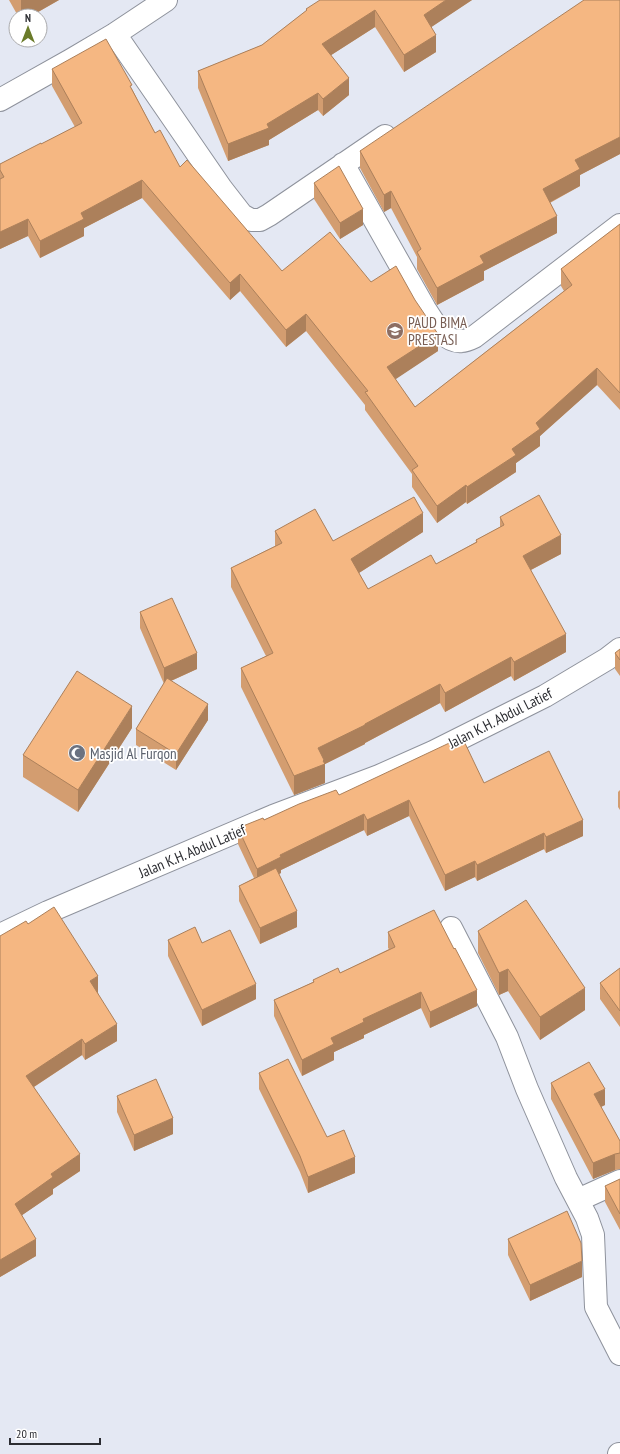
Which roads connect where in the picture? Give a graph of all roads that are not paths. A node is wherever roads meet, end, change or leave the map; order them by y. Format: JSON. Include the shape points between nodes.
{"nodes":[{"id":1,"x":166,"y":0,"type":"edge"},
{"id":2,"x":115,"y":34,"type":"junction"},
{"id":3,"x":0,"y":100,"type":"edge"},
{"id":4,"x":403,"y":124,"type":"edge"},
{"id":5,"x":343,"y":164,"type":"junction"},
{"id":6,"x":620,"y":225,"type":"edge"},
{"id":7,"x":620,"y":649,"type":"edge"},
{"id":8,"x":451,"y":928,"type":"dead end"},
{"id":9,"x":0,"y":935,"type":"edge"},
{"id":10,"x":620,"y":1181,"type":"edge"},
{"id":11,"x":578,"y":1200,"type":"junction"},
{"id":12,"x":620,"y":1354,"type":"edge"}],
"edges":[{"from":1,"to":2,"type":"street"},
{"from":2,"to":3,"type":"street"},
{"from":2,"to":5,"type":"street","via":[[242,215],[251,220],[260,220]]},
{"from":4,"to":5,"type":"street"},
{"from":5,"to":6,"type":"street","via":[[424,309],[440,332],[451,340],[461,342],[474,338]]},
{"from":7,"to":9,"type":"street","name":"Jalan K.H. Abdul Latief","via":[[545,696],[434,752],[273,816]]},
{"from":8,"to":11,"type":"street","via":[[507,1036],[527,1089]]},
{"from":10,"to":11,"type":"street"},
{"from":11,"to":12,"type":"street","via":[[593,1235],[596,1307]]}]}
